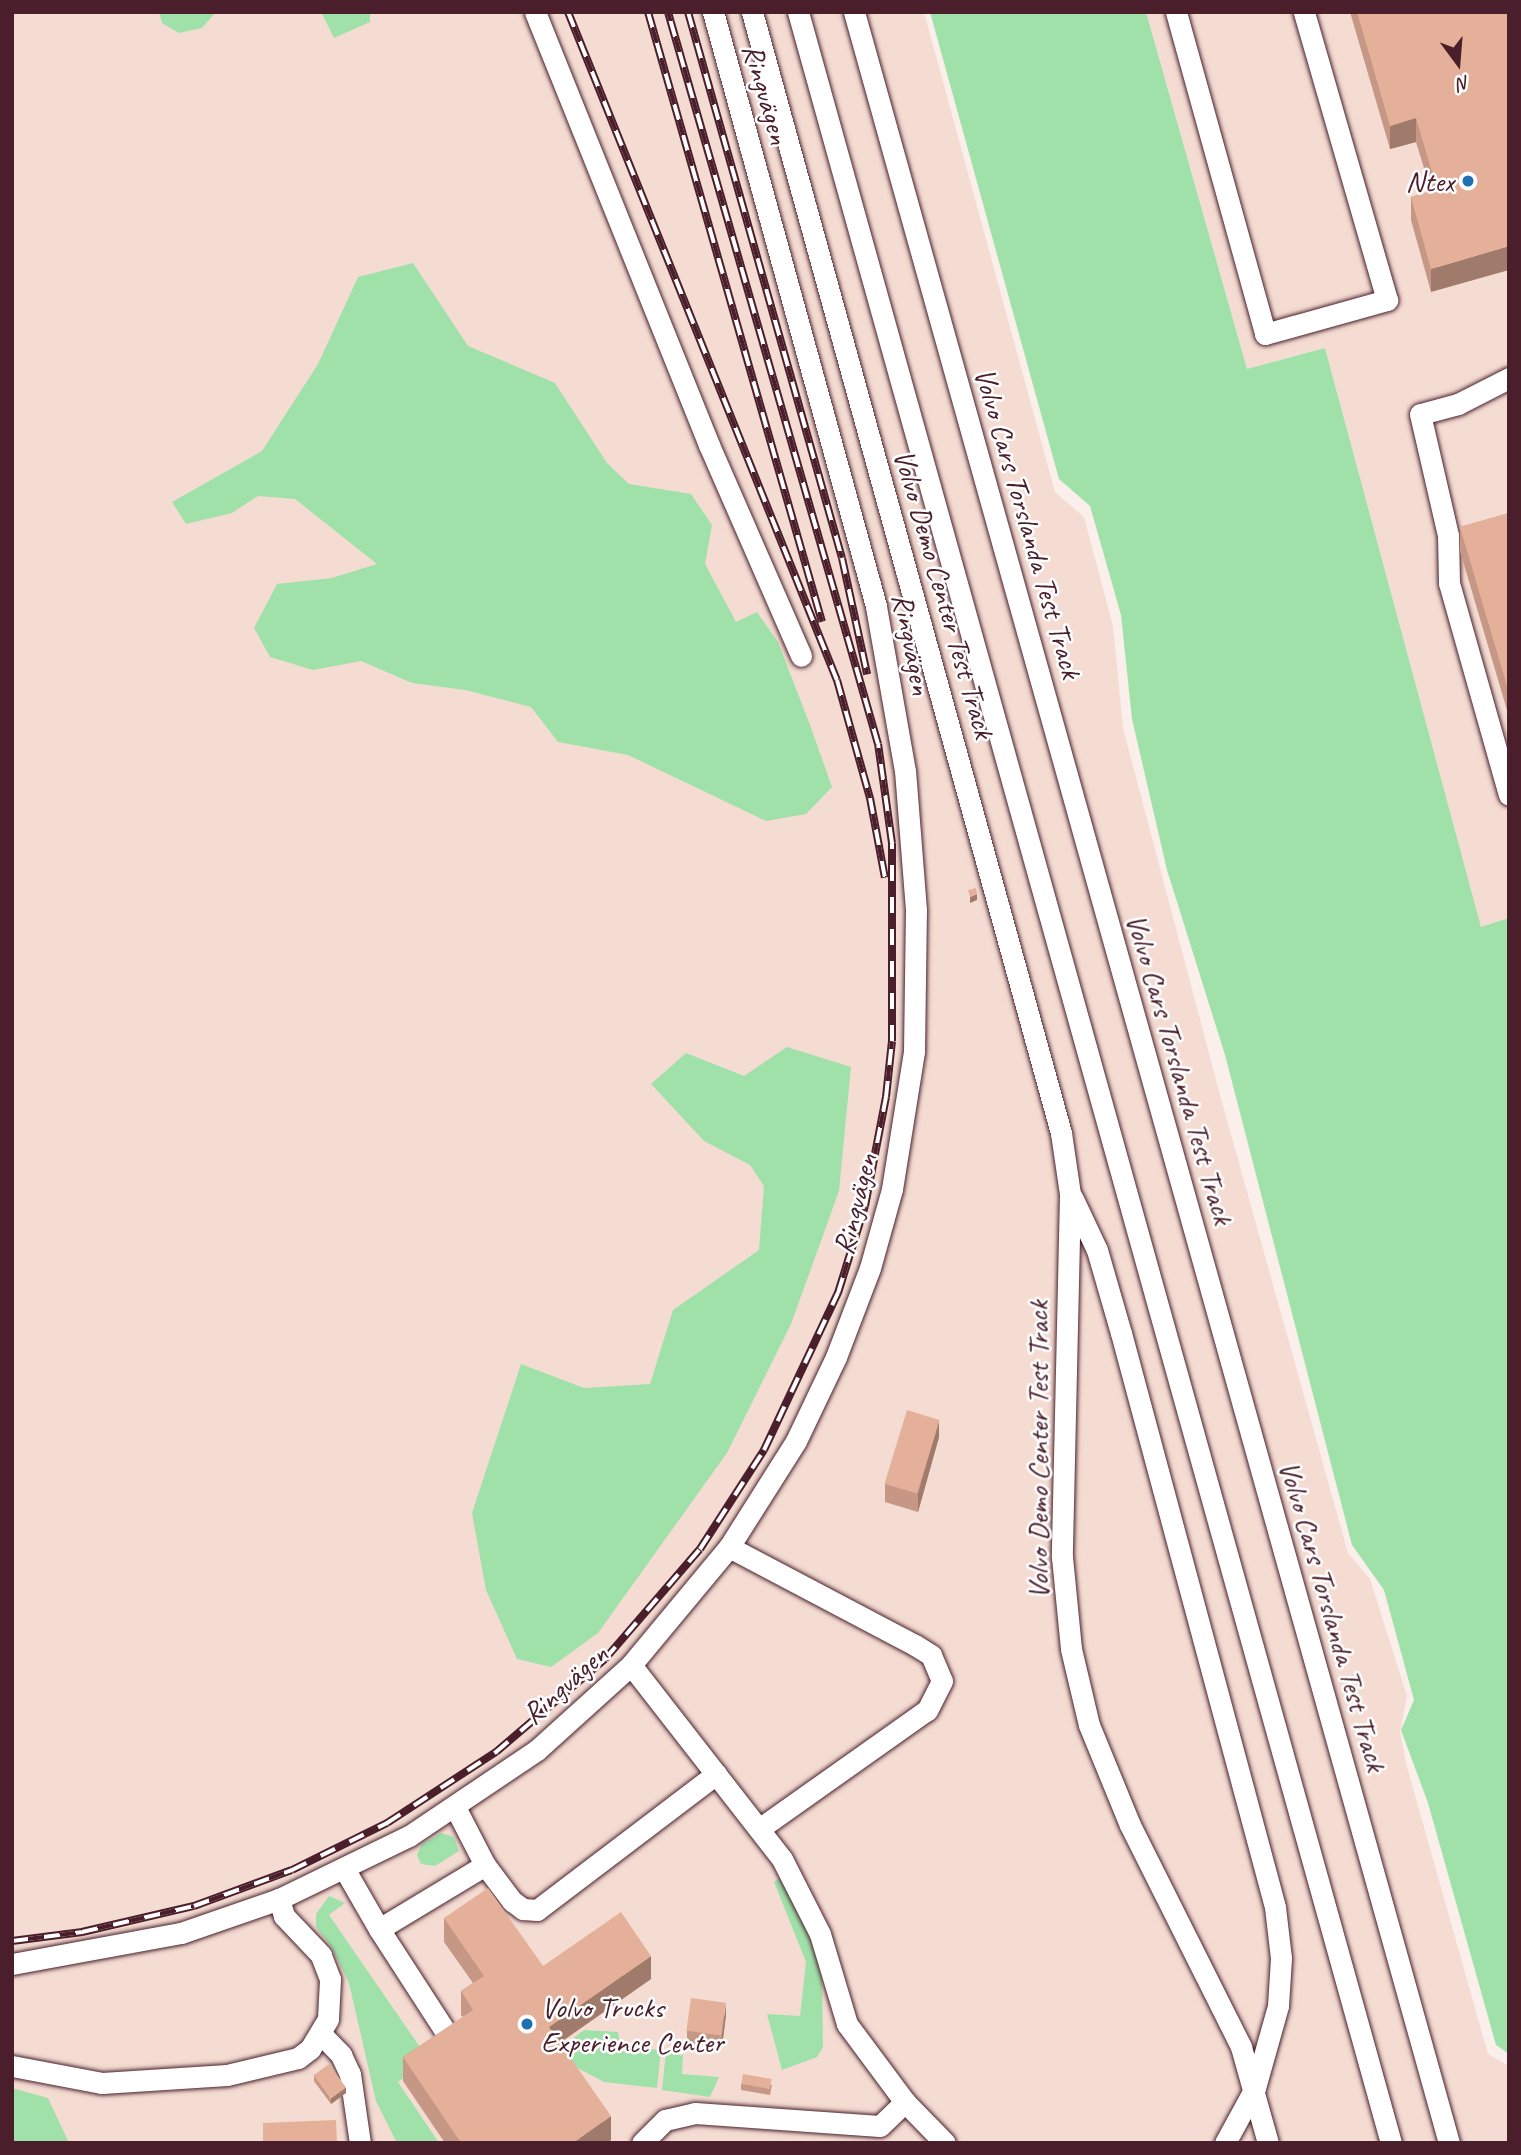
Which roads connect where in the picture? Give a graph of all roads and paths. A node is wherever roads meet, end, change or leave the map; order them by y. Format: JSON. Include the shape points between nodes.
{"nodes":[{"id":1,"x":535,"y":12,"type":"edge"},
{"id":2,"x":713,"y":12,"type":"edge"},
{"id":3,"x":752,"y":12,"type":"edge"},
{"id":4,"x":798,"y":12,"type":"edge"},
{"id":5,"x":854,"y":12,"type":"edge"},
{"id":6,"x":1177,"y":12,"type":"edge"},
{"id":7,"x":1304,"y":12,"type":"edge"},
{"id":8,"x":1509,"y":378,"type":"edge"},
{"id":9,"x":801,"y":656,"type":"dead end"},
{"id":10,"x":1509,"y":795,"type":"edge"},
{"id":11,"x":1070,"y":1194,"type":"junction"},
{"id":12,"x":729,"y":1547,"type":"junction"},
{"id":13,"x":631,"y":1665,"type":"junction"},
{"id":14,"x":716,"y":1774,"type":"junction"},
{"id":15,"x":455,"y":1807,"type":"junction"},
{"id":16,"x":759,"y":1829,"type":"junction"},
{"id":17,"x":485,"y":1865,"type":"junction"},
{"id":18,"x":345,"y":1870,"type":"junction"},
{"id":19,"x":279,"y":1899,"type":"junction"},
{"id":20,"x":379,"y":1929,"type":"junction"},
{"id":21,"x":12,"y":1964,"type":"edge"},
{"id":22,"x":443,"y":2028,"type":"edge"},
{"id":23,"x":321,"y":2035,"type":"junction"},
{"id":24,"x":12,"y":2066,"type":"edge"},
{"id":25,"x":1255,"y":2088,"type":"junction"},
{"id":26,"x":905,"y":2102,"type":"junction"},
{"id":27,"x":360,"y":2143,"type":"edge"},
{"id":28,"x":642,"y":2143,"type":"edge"},
{"id":29,"x":945,"y":2143,"type":"edge"},
{"id":30,"x":1225,"y":2143,"type":"edge"},
{"id":31,"x":1268,"y":2143,"type":"edge"},
{"id":32,"x":1391,"y":2143,"type":"edge"},
{"id":33,"x":1449,"y":2143,"type":"edge"}],
"edges":[{"from":1,"to":9,"type":"street","via":[[709,445]]},
{"from":2,"to":12,"type":"street","name":"Ringvägen","via":[[876,606],[905,771],[916,932],[914,1051],[905,1118],[870,1268],[836,1357],[796,1441]]},
{"from":3,"to":11,"type":"street","name":"Volvo Demo Center Test Track","via":[[1046,1072]]},
{"from":4,"to":32,"type":"street"},
{"from":5,"to":33,"type":"street","name":"Volvo Cars Torslanda Test Track"},
{"from":6,"to":7,"type":"street","via":[[1265,334],[1387,300]]},
{"from":8,"to":10,"type":"street","via":[[1458,404],[1420,414],[1448,535],[1449,583]]},
{"from":11,"to":25,"type":"street","name":"Volvo Demo Center Test Track","via":[[1097,1250],[1121,1333],[1275,1907],[1280,1995]]},
{"from":11,"to":25,"type":"street","name":"Volvo Demo Center Test Track","via":[[1062,1509],[1071,1649],[1100,1758],[1231,2025]]},
{"from":12,"to":13,"type":"street","name":"Ringvägen"},
{"from":12,"to":16,"type":"street","via":[[931,1655],[943,1681],[927,1710]]},
{"from":13,"to":14,"type":"street"},
{"from":13,"to":15,"type":"street","name":"Ringvägen","via":[[537,1749]]},
{"from":14,"to":16,"type":"street"},
{"from":14,"to":17,"type":"street","via":[[537,1910],[523,1909],[512,1901]]},
{"from":15,"to":17,"type":"street"},
{"from":15,"to":18,"type":"street","name":"Ringvägen"},
{"from":16,"to":26,"type":"street","via":[[808,1905],[847,2024]]},
{"from":17,"to":20,"type":"street"},
{"from":18,"to":19,"type":"street","name":"Ringvägen"},
{"from":18,"to":20,"type":"street"},
{"from":19,"to":21,"type":"street","name":"Ringvägen","via":[[158,1938]]},
{"from":19,"to":23,"type":"street","via":[[284,1916],[321,1955],[330,1979],[330,2011]]},
{"from":20,"to":22,"type":"street"},
{"from":23,"to":24,"type":"street","via":[[298,2058],[226,2075],[84,2082]]},
{"from":23,"to":27,"type":"street","via":[[341,2055],[350,2074]]},
{"from":25,"to":30,"type":"street","name":"Volvo Demo Center Test Track"},
{"from":25,"to":31,"type":"street","name":"Volvo Demo Center Test Track"},
{"from":26,"to":28,"type":"street","via":[[880,2126],[695,2113],[665,2120]]},
{"from":26,"to":29,"type":"street"}]}
